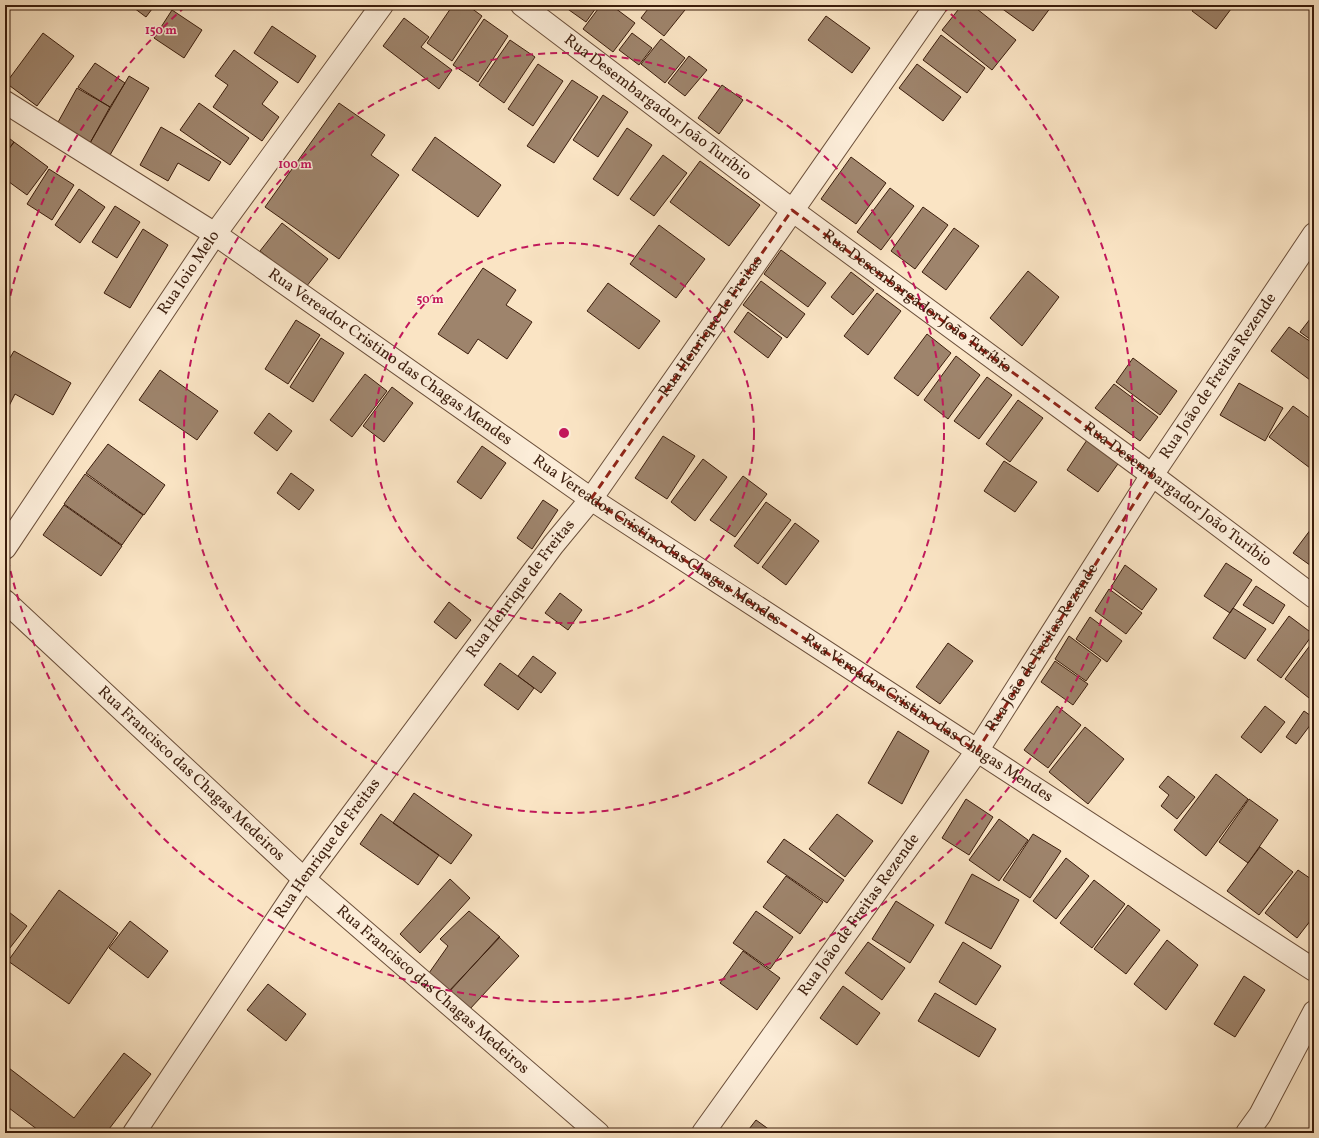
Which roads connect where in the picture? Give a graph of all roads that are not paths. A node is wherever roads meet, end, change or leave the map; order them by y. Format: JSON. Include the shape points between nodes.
{"nodes":[{"id":1,"x":382,"y":5,"type":"edge"},
{"id":2,"x":522,"y":5,"type":"edge"},
{"id":3,"x":936,"y":5,"type":"edge"},
{"id":4,"x":5,"y":102,"type":"edge"},
{"id":5,"x":792,"y":210,"type":"junction"},
{"id":6,"x":215,"y":234,"type":"junction"},
{"id":7,"x":1314,"y":234,"type":"edge"},
{"id":8,"x":1152,"y":475,"type":"junction"},
{"id":9,"x":591,"y":499,"type":"junction"},
{"id":10,"x":5,"y":548,"type":"edge"},
{"id":11,"x":1314,"y":597,"type":"edge"},
{"id":12,"x":5,"y":601,"type":"edge"},
{"id":13,"x":976,"y":751,"type":"junction"},
{"id":14,"x":304,"y":879,"type":"junction"},
{"id":15,"x":1314,"y":970,"type":"edge"},
{"id":16,"x":1314,"y":1012,"type":"edge"},
{"id":17,"x":134,"y":1133,"type":"edge"},
{"id":18,"x":598,"y":1133,"type":"edge"},
{"id":19,"x":703,"y":1133,"type":"edge"},
{"id":20,"x":1246,"y":1133,"type":"edge"}],
"edges":[{"from":1,"to":6,"type":"street","name":"Rua Ioio Melo"},
{"from":2,"to":5,"type":"street","name":"Rua Desembargador João Turíbio"},
{"from":3,"to":5,"type":"street","name":"Rua Henrique de Freitas"},
{"from":4,"to":6,"type":"street","name":"Rua Vereador Cristino das Chagas Mendes"},
{"from":5,"to":8,"type":"street","name":"Rua Desembargador João Turíbio"},
{"from":5,"to":9,"type":"street","name":"Rua Henrique de Freitas"},
{"from":6,"to":9,"type":"street","name":"Rua Vereador Cristino das Chagas Mendes"},
{"from":6,"to":10,"type":"street","name":"Rua Ioio Melo"},
{"from":7,"to":8,"type":"street","name":"Rua João de Freitas Rezende"},
{"from":8,"to":11,"type":"street","name":"Rua Desembargador João Turíbio"},
{"from":8,"to":13,"type":"street","name":"Rua João de Freitas Rezende"},
{"from":9,"to":13,"type":"street","name":"Rua Vereador Cristino das Chagas Mendes"},
{"from":9,"to":14,"type":"street","name":"Rua Henrique de Freitas","via":[[553,545]]},
{"from":12,"to":14,"type":"street","name":"Rua Francisco das Chagas Medeiros"},
{"from":13,"to":15,"type":"street","name":"Rua Vereador Cristino das Chagas Mendes"},
{"from":13,"to":19,"type":"street","name":"Rua João de Freitas Rezende"},
{"from":14,"to":17,"type":"street","name":"Rua Henrique de Freitas"},
{"from":14,"to":18,"type":"street","name":"Rua Francisco das Chagas Medeiros"},
{"from":16,"to":20,"type":"street","via":[[1260,1115]]}]}
